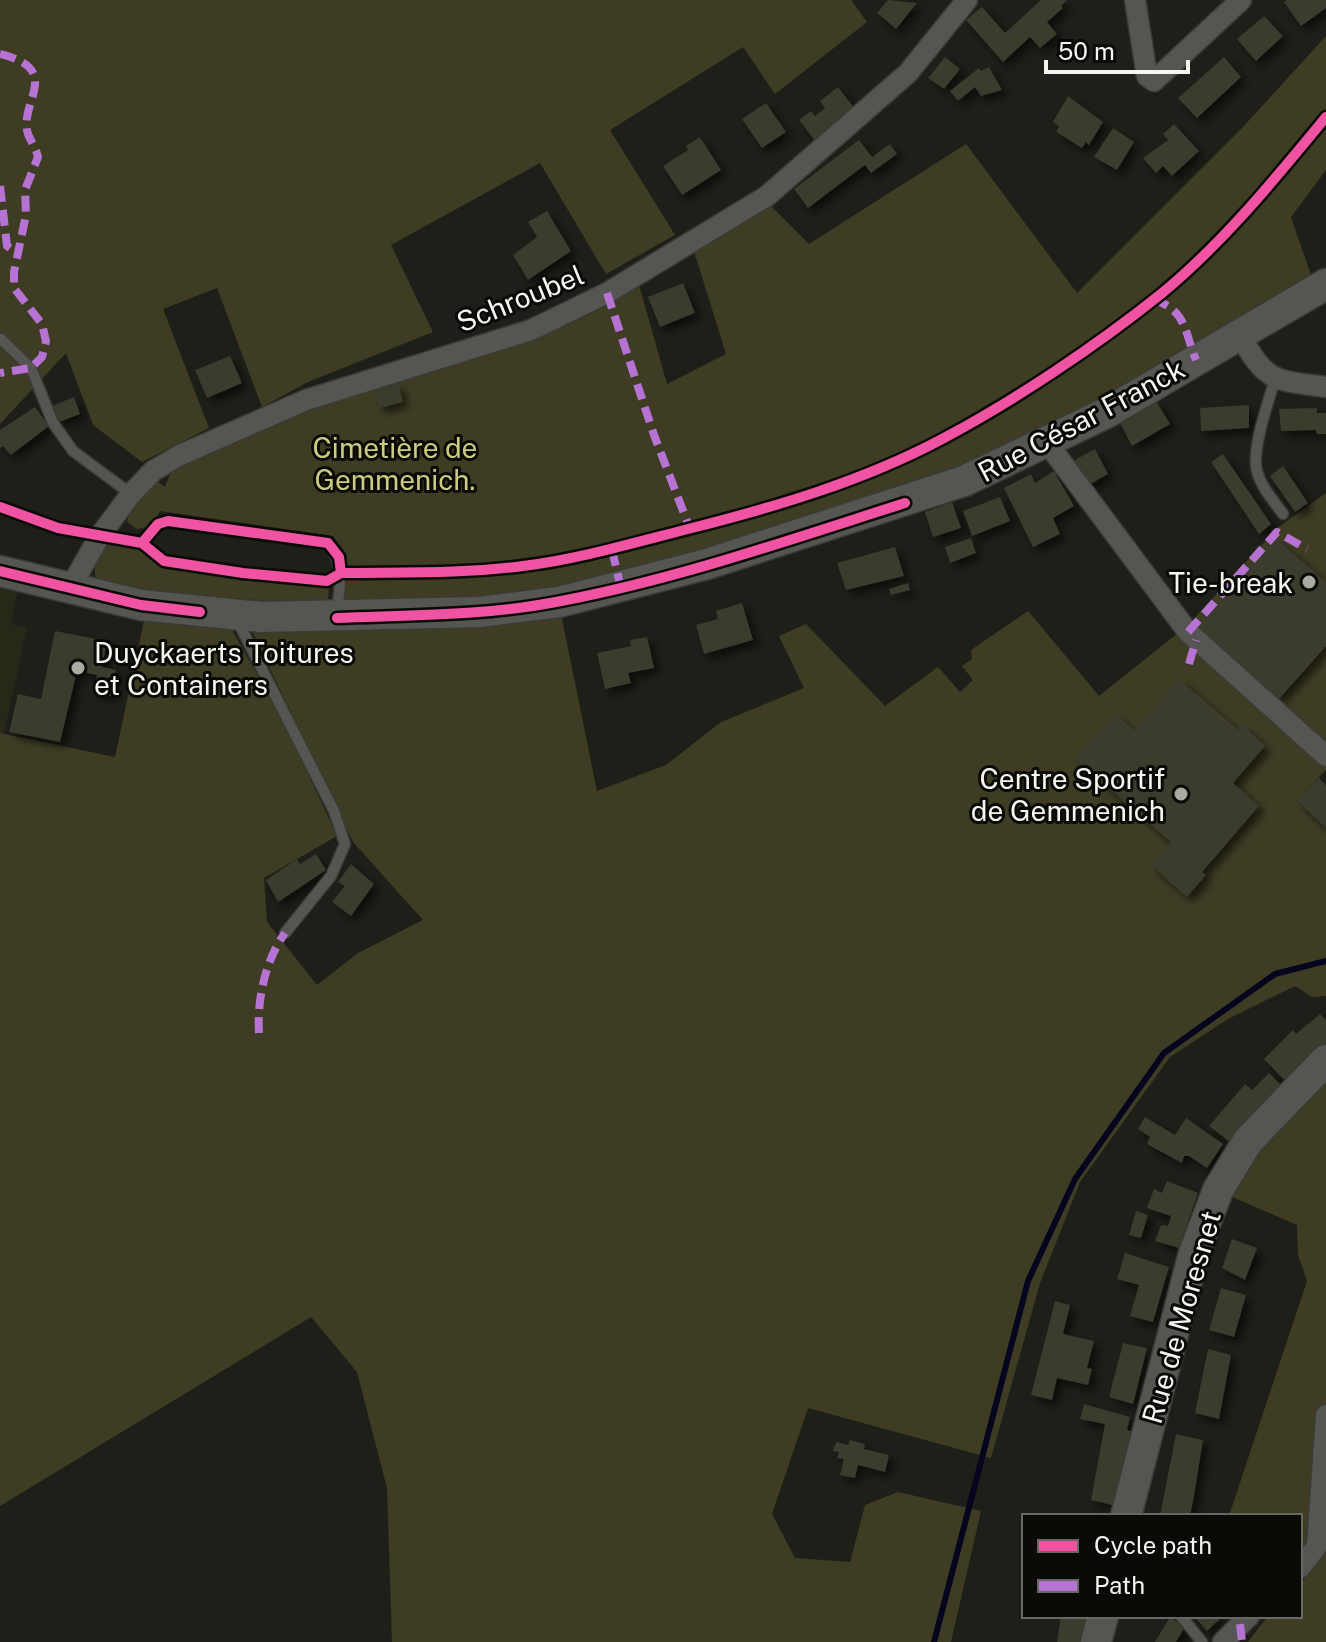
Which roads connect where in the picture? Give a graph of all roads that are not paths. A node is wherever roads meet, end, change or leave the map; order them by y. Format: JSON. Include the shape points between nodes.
{"nodes":[{"id":1,"x":967,"y":0,"type":"edge"},
{"id":2,"x":1135,"y":0,"type":"edge"},
{"id":3,"x":1241,"y":0,"type":"edge"},
{"id":4,"x":1326,"y":284,"type":"edge"},
{"id":5,"x":1240,"y":335,"type":"junction"},
{"id":6,"x":1,"y":339,"type":"edge"},
{"id":7,"x":1275,"y":379,"type":"junction"},
{"id":8,"x":1326,"y":387,"type":"edge"},
{"id":9,"x":1048,"y":444,"type":"junction"},
{"id":10,"x":131,"y":494,"type":"junction"},
{"id":11,"x":1283,"y":514,"type":"dead end"},
{"id":12,"x":99,"y":537,"type":"junction"},
{"id":13,"x":142,"y":543,"type":"junction"},
{"id":14,"x":0,"y":571,"type":"edge"},
{"id":15,"x":341,"y":573,"type":"junction"},
{"id":16,"x":70,"y":588,"type":"junction"},
{"id":17,"x":234,"y":615,"type":"junction"},
{"id":18,"x":337,"y":618,"type":"junction"},
{"id":19,"x":1326,"y":756,"type":"edge"},
{"id":20,"x":285,"y":933,"type":"dead end"},
{"id":21,"x":1326,"y":1060,"type":"edge"},
{"id":22,"x":1326,"y":1415,"type":"edge"},
{"id":23,"x":1127,"y":1514,"type":"edge"},
{"id":24,"x":1302,"y":1565,"type":"edge"},
{"id":25,"x":1102,"y":1618,"type":"edge"},
{"id":26,"x":1183,"y":1618,"type":"edge"},
{"id":27,"x":1247,"y":1618,"type":"edge"},
{"id":28,"x":1096,"y":1642,"type":"edge"},
{"id":29,"x":1202,"y":1642,"type":"edge"},
{"id":30,"x":1223,"y":1642,"type":"edge"}],
"edges":[{"from":1,"to":10,"type":"street","name":"Schroubel","via":[[908,73],[767,196],[607,293],[499,341],[306,400],[178,456],[153,471]]},
{"from":2,"to":3,"type":"street","via":[[1147,76],[1154,81]]},
{"from":4,"to":5,"type":"main road","name":"Rue César Franck"},
{"from":5,"to":7,"type":"street","via":[[1260,369]]},
{"from":5,"to":9,"type":"main road","name":"Rue César Franck"},
{"from":6,"to":10,"type":"lane","via":[[31,368],[53,423],[73,451]]},
{"from":7,"to":8,"type":"street"},
{"from":7,"to":11,"type":"lane","via":[[1255,467]]},
{"from":9,"to":18,"type":"main road","name":"Rue César Franck","via":[[905,503],[621,588],[480,612]]},
{"from":9,"to":19,"type":"street","via":[[1188,632]]},
{"from":10,"to":12,"type":"street","name":"Schroubel"},
{"from":12,"to":13,"type":"lane"},
{"from":12,"to":16,"type":"street","name":"Schroubel"},
{"from":13,"to":15,"type":"lane","via":[[164,561],[327,581]]},
{"from":13,"to":15,"type":"lane","via":[[158,524],[168,521],[328,543],[339,557]]},
{"from":14,"to":16,"type":"main road","name":"Rue César Franck"},
{"from":15,"to":18,"type":"lane"},
{"from":16,"to":17,"type":"main road","name":"Rue César Franck","via":[[141,605]]},
{"from":17,"to":18,"type":"main road","name":"Rue César Franck"},
{"from":17,"to":20,"type":"lane","via":[[334,811],[345,844],[331,876]]},
{"from":21,"to":23,"type":"main road","name":"Rue de Moresnet","via":[[1248,1141],[1218,1190],[1194,1253]]},
{"from":22,"to":24,"type":"street","via":[[1317,1546]]},
{"from":25,"to":28,"type":"main road"},
{"from":26,"to":29,"type":"lane"},
{"from":27,"to":30,"type":"street"}]}
